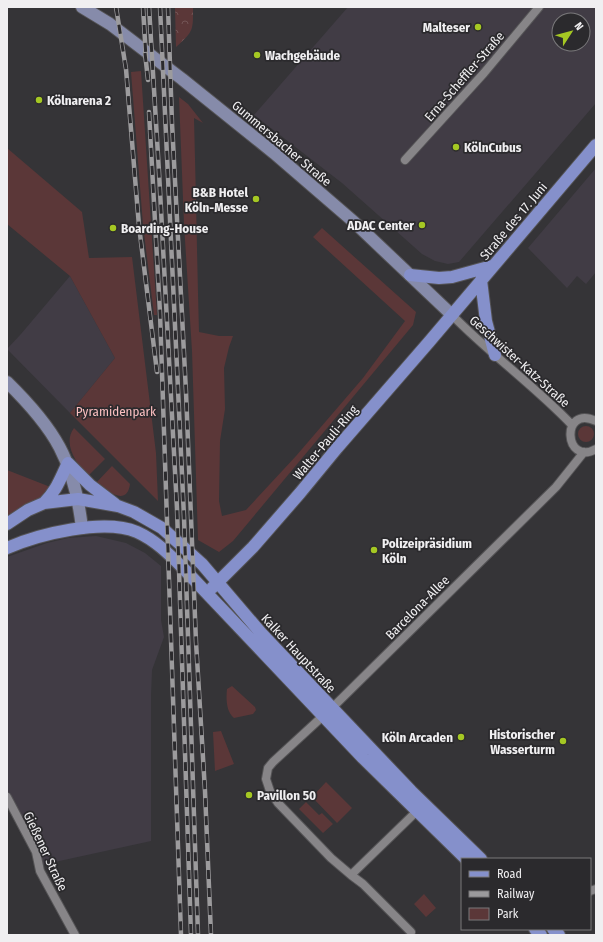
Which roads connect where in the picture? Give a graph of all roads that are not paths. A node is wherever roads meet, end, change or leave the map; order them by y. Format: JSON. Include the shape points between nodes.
{"nodes":[{"id":1,"x":82,"y":7,"type":"edge"},
{"id":2,"x":539,"y":7,"type":"edge"},
{"id":3,"x":596,"y":145,"type":"edge"},
{"id":4,"x":406,"y":160,"type":"dead end"},
{"id":5,"x":492,"y":266,"type":"junction"},
{"id":6,"x":410,"y":275,"type":"junction"},
{"id":7,"x":481,"y":280,"type":"junction"},
{"id":8,"x":452,"y":315,"type":"junction"},
{"id":9,"x":494,"y":355,"type":"junction"},
{"id":10,"x":7,"y":382,"type":"edge"},
{"id":11,"x":596,"y":421,"type":"edge"},
{"id":12,"x":572,"y":425,"type":"junction"},
{"id":13,"x":596,"y":449,"type":"edge"},
{"id":14,"x":584,"y":452,"type":"junction"},
{"id":15,"x":68,"y":463,"type":"junction"},
{"id":16,"x":78,"y":499,"type":"junction"},
{"id":17,"x":44,"y":503,"type":"junction"},
{"id":18,"x":118,"y":506,"type":"junction"},
{"id":19,"x":7,"y":524,"type":"edge"},
{"id":20,"x":82,"y":528,"type":"junction"},
{"id":21,"x":7,"y":548,"type":"edge"},
{"id":22,"x":217,"y":583,"type":"junction"},
{"id":23,"x":206,"y":594,"type":"junction"},
{"id":24,"x":327,"y":712,"type":"junction"},
{"id":25,"x":7,"y":798,"type":"edge"},
{"id":26,"x":417,"y":811,"type":"junction"},
{"id":27,"x":465,"y":858,"type":"edge"},
{"id":28,"x":480,"y":858,"type":"edge"},
{"id":29,"x":351,"y":876,"type":"junction"},
{"id":30,"x":411,"y":932,"type":"dead end"},
{"id":31,"x":75,"y":935,"type":"edge"}],
"edges":[{"from":1,"to":6,"type":"street","name":"Gummersbacher Straße","via":[[110,24],[274,153],[354,222]]},
{"from":2,"to":4,"type":"street","name":"Erna-Scheffler-Straße"},
{"from":3,"to":5,"type":"main road","name":"Straße des 17. Juni"},
{"from":5,"to":6,"type":"main road","via":[[452,277]]},
{"from":5,"to":7,"type":"main road","name":"Straße des 17. Juni"},
{"from":6,"to":8,"type":"street","name":"Gummersbacher Straße"},
{"from":7,"to":8,"type":"main road","name":"Straße des 17. Juni"},
{"from":7,"to":9,"type":"main road"},
{"from":8,"to":9,"type":"street","name":"Geschwister-Katz-Straße"},
{"from":8,"to":22,"type":"main road","name":"Walter-Pauli-Ring","via":[[253,547]]},
{"from":9,"to":12,"type":"street","name":"Geschwister-Katz-Straße"},
{"from":10,"to":15,"type":"street","via":[[52,432]]},
{"from":11,"to":12,"type":"street","via":[[586,418]]},
{"from":12,"to":14,"type":"street","via":[[572,444]]},
{"from":13,"to":14,"type":"street"},
{"from":14,"to":24,"type":"street","name":"Barcelona-Allee","via":[[556,487]]},
{"from":15,"to":16,"type":"street"},
{"from":15,"to":17,"type":"main road","via":[[58,486]]},
{"from":15,"to":18,"type":"main road","via":[[90,485]]},
{"from":16,"to":17,"type":"main road","name":"Kalker Hauptstraße"},
{"from":16,"to":18,"type":"main road","name":"Kalker Hauptstraße"},
{"from":16,"to":20,"type":"street"},
{"from":17,"to":19,"type":"main road"},
{"from":18,"to":22,"type":"main road","name":"Kalker Hauptstraße","via":[[162,528],[202,564]]},
{"from":20,"to":21,"type":"main road","name":"Kalker Hauptstraße","via":[[35,537]]},
{"from":20,"to":23,"type":"main road","name":"Kalker Hauptstraße","via":[[110,527],[136,532],[162,548]]},
{"from":22,"to":23,"type":"main road","name":"Walter-Pauli-Ring"},
{"from":22,"to":24,"type":"main road","name":"Kalker Hauptstraße"},
{"from":23,"to":24,"type":"main road","name":"Kalker Hauptstraße"},
{"from":24,"to":26,"type":"main road","name":"Kalker Hauptstraße"},
{"from":24,"to":28,"type":"main road","name":"Kalker Hauptstraße"},
{"from":24,"to":29,"type":"street","via":[[273,762],[268,768],[266,779],[278,803]]},
{"from":25,"to":31,"type":"street","name":"Gießener Straße","via":[[36,852],[40,871]]},
{"from":26,"to":27,"type":"main road","name":"Kalker Hauptstraße"},
{"from":26,"to":29,"type":"street"},
{"from":29,"to":30,"type":"street","via":[[363,884]]}]}
